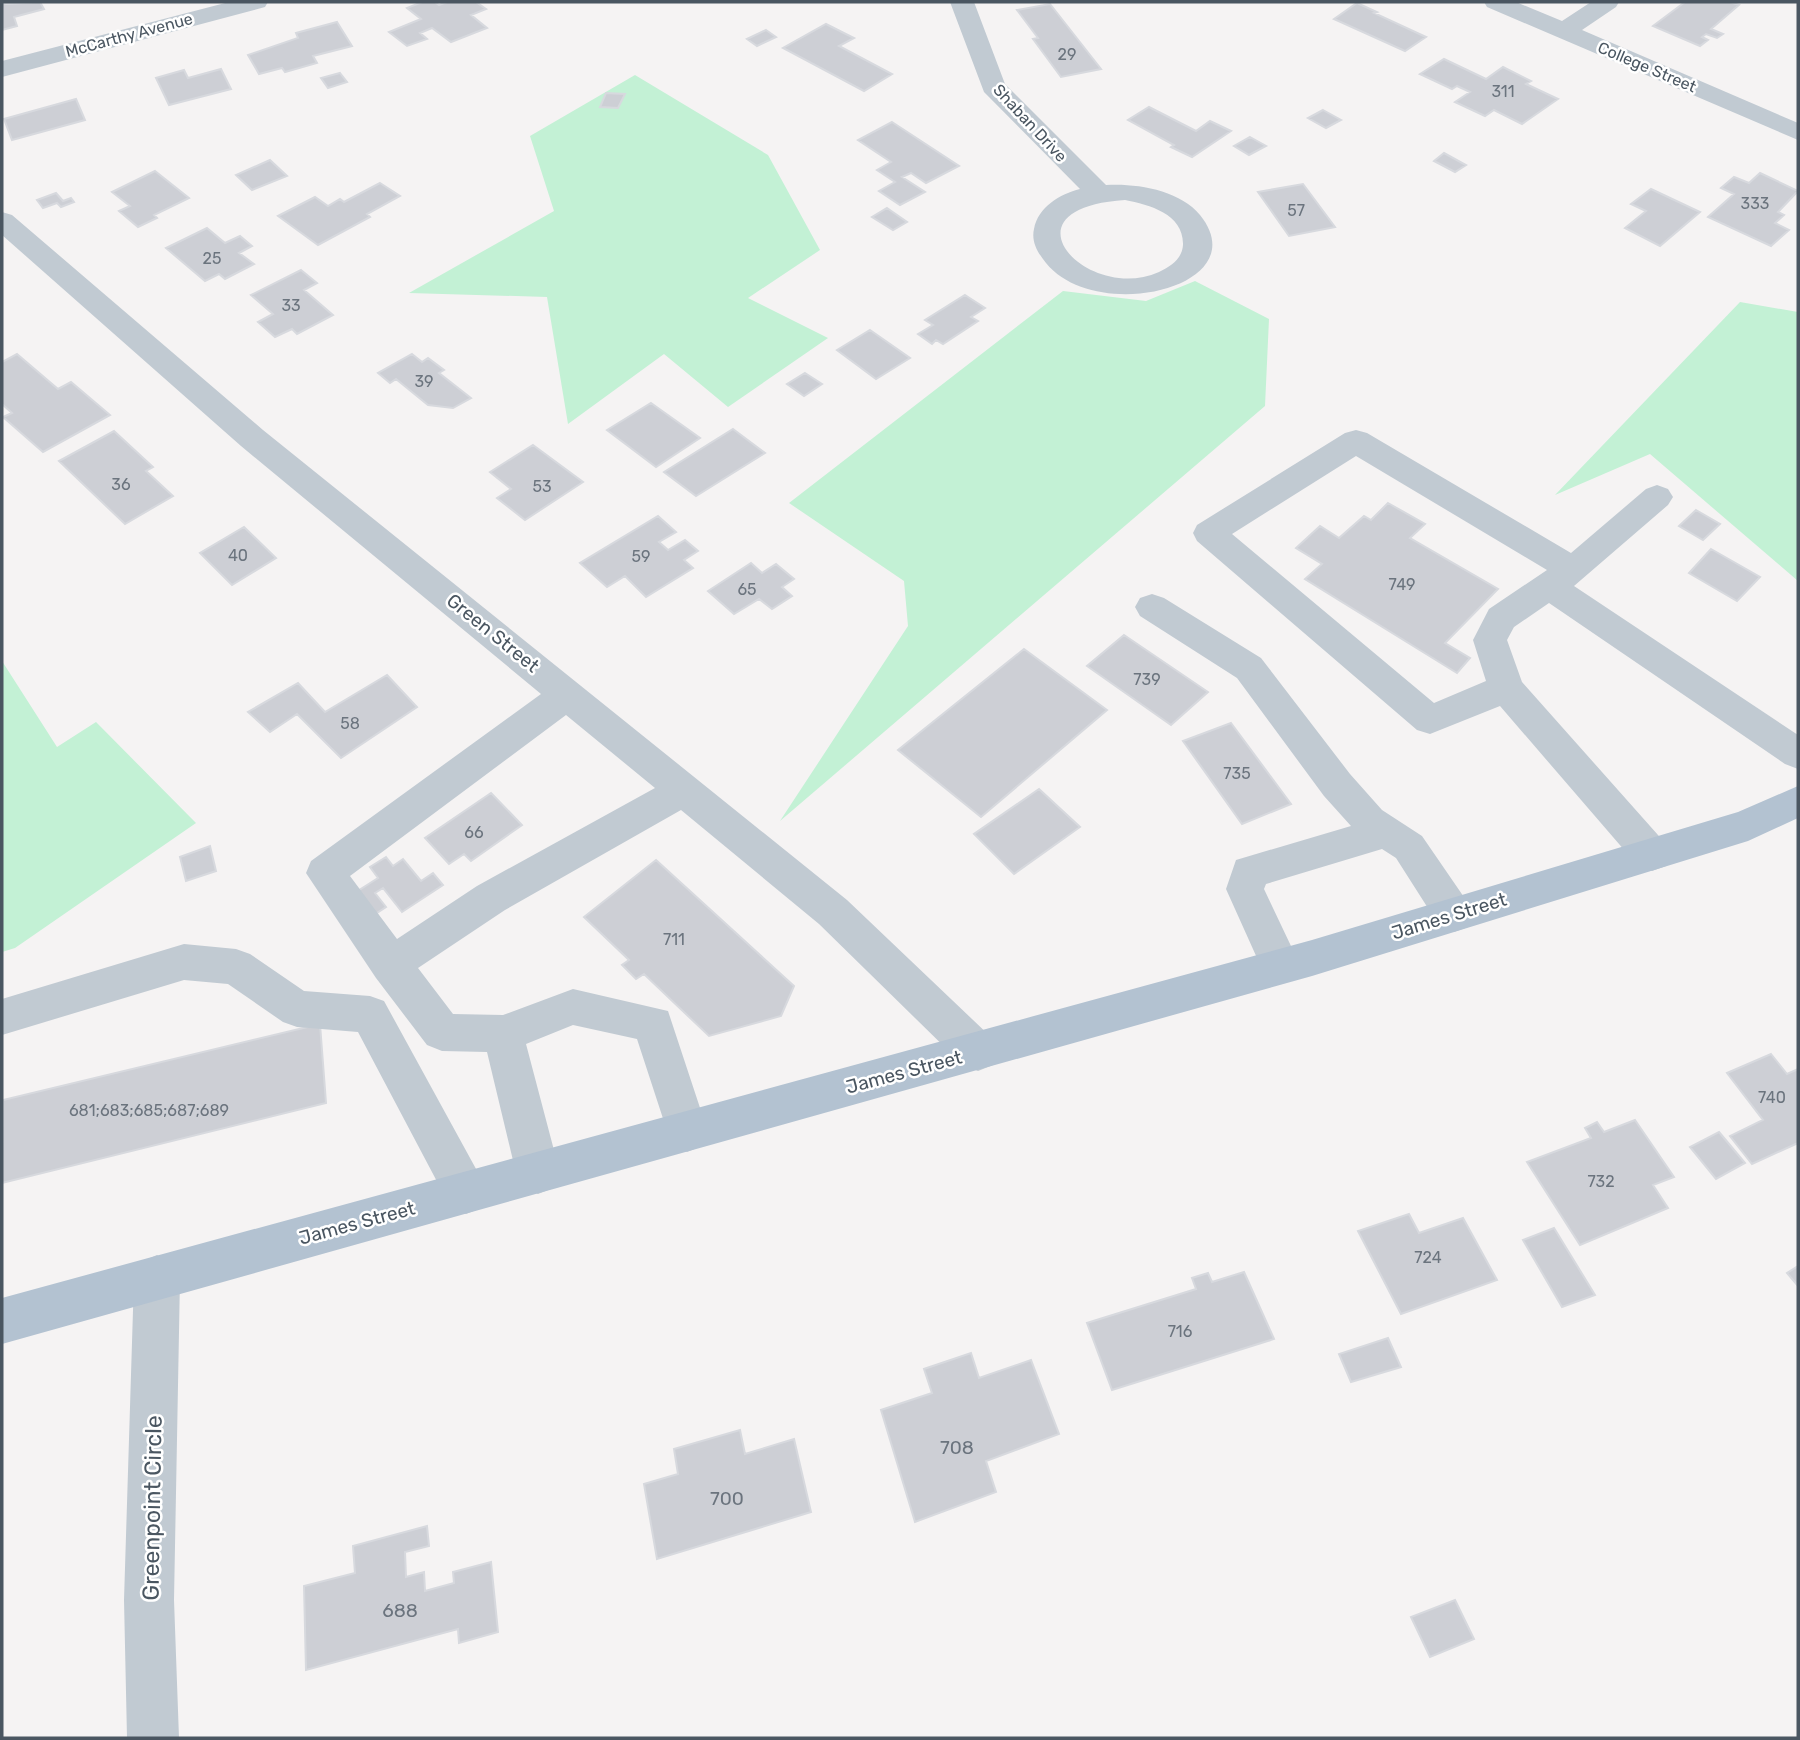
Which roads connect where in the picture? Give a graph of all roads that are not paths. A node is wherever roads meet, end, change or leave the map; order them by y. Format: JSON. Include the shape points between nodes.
{"nodes":[{"id":1,"x":257,"y":2,"type":"edge"},
{"id":2,"x":962,"y":2,"type":"edge"},
{"id":3,"x":1496,"y":2,"type":"edge"},
{"id":4,"x":1607,"y":2,"type":"edge"},
{"id":5,"x":1564,"y":32,"type":"junction"},
{"id":6,"x":2,"y":69,"type":"edge"},
{"id":7,"x":1798,"y":132,"type":"edge"},
{"id":8,"x":1099,"y":193,"type":"junction"},
{"id":9,"x":2,"y":221,"type":"edge"},
{"id":10,"x":1657,"y":497,"type":"dead end"},
{"id":11,"x":1561,"y":578,"type":"junction"},
{"id":12,"x":1152,"y":607,"type":"dead end"},
{"id":13,"x":1506,"y":688,"type":"junction"},
{"id":14,"x":568,"y":694,"type":"junction"},
{"id":15,"x":1798,"y":754,"type":"edge"},
{"id":16,"x":684,"y":790,"type":"junction"},
{"id":17,"x":1798,"y":801,"type":"edge"},
{"id":18,"x":1386,"y":832,"type":"junction"},
{"id":19,"x":1652,"y":855,"type":"junction"},
{"id":20,"x":1454,"y":915,"type":"junction"},
{"id":21,"x":390,"y":965,"type":"junction"},
{"id":22,"x":1280,"y":965,"type":"junction"},
{"id":23,"x":2,"y":1017,"type":"edge"},
{"id":24,"x":503,"y":1034,"type":"junction"},
{"id":25,"x":978,"y":1052,"type":"junction"},
{"id":26,"x":687,"y":1132,"type":"junction"},
{"id":27,"x":538,"y":1173,"type":"junction"},
{"id":28,"x":466,"y":1193,"type":"junction"},
{"id":29,"x":158,"y":1278,"type":"junction"},
{"id":30,"x":2,"y":1321,"type":"edge"},
{"id":31,"x":153,"y":1738,"type":"edge"}],
"edges":[{"from":1,"to":6,"type":"street","name":"McCarthy Avenue"},
{"from":2,"to":8,"type":"street","name":"Shaban Drive","via":[[993,87]]},
{"from":3,"to":5,"type":"street","name":"College Street"},
{"from":4,"to":5,"type":"street"},
{"from":5,"to":7,"type":"street","name":"College Street"},
{"from":8,"to":8,"type":"street","via":[[1150,197],[1189,219],[1197,235],[1197,251],[1188,266],[1149,285],[1125,286],[1089,279],[1060,264],[1045,235],[1050,221],[1061,208]]},
{"from":9,"to":14,"type":"street","name":"Green Street","via":[[252,438]]},
{"from":10,"to":11,"type":"street"},
{"from":11,"to":13,"type":"street","via":[[1502,618],[1490,640]]},
{"from":11,"to":13,"type":"street","via":[[1356,441],[1209,533],[1430,720]]},
{"from":11,"to":15,"type":"street"},
{"from":12,"to":18,"type":"street","via":[[1249,668],[1337,785],[1369,821]]},
{"from":13,"to":19,"type":"street"},
{"from":14,"to":16,"type":"street","name":"Green Street"},
{"from":14,"to":21,"type":"street","via":[[325,873]]},
{"from":16,"to":21,"type":"street","via":[[491,898]]},
{"from":16,"to":25,"type":"street","name":"Green Street","via":[[833,912]]},
{"from":17,"to":19,"type":"main road","name":"James Street","via":[[1748,825]]},
{"from":18,"to":20,"type":"street","via":[[1409,847]]},
{"from":18,"to":22,"type":"street","via":[[1250,872],[1245,890]]},
{"from":19,"to":20,"type":"main road","name":"James Street"},
{"from":20,"to":22,"type":"main road","name":"James Street"},
{"from":21,"to":24,"type":"street","via":[[442,1032]]},
{"from":22,"to":25,"type":"main road","name":"James Street"},
{"from":23,"to":28,"type":"street","via":[[184,962],[236,967],[297,1009],[370,1014]]},
{"from":24,"to":26,"type":"street","via":[[573,1007],[653,1024]]},
{"from":24,"to":27,"type":"street"},
{"from":25,"to":26,"type":"main road","name":"James Street"},
{"from":26,"to":27,"type":"main road","name":"James Street"},
{"from":27,"to":28,"type":"main road","name":"James Street"},
{"from":28,"to":29,"type":"main road","name":"James Street"},
{"from":29,"to":30,"type":"main road","name":"James Street"},
{"from":29,"to":31,"type":"street","name":"Greenpoint Circle","via":[[149,1600]]}]}
